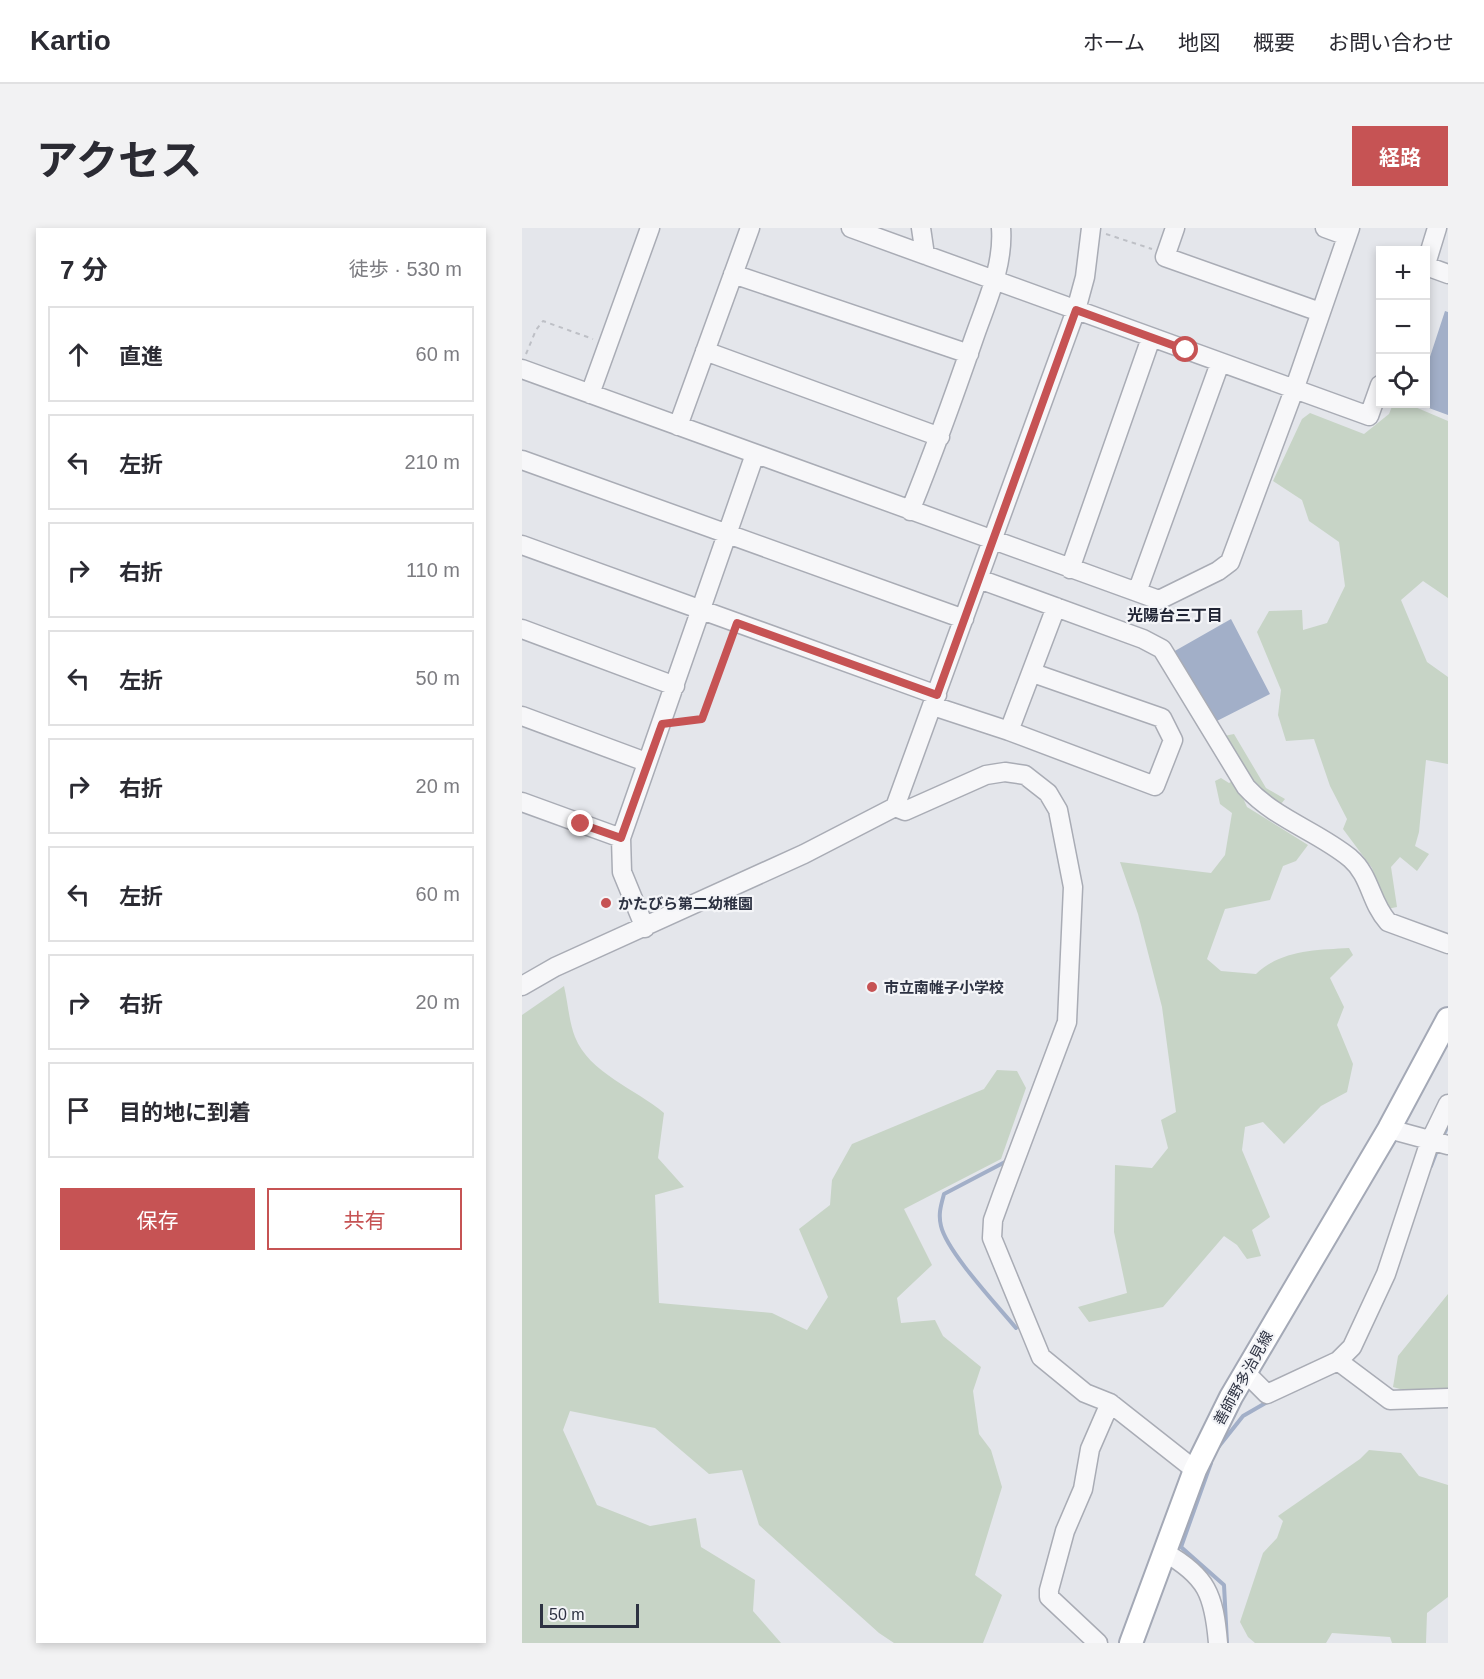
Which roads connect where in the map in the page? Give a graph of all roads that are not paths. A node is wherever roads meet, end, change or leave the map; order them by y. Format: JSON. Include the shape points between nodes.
{"nodes":[{"id":1,"x":650,"y":228,"type":"edge"},
{"id":2,"x":750,"y":228,"type":"edge"},
{"id":3,"x":851,"y":228,"type":"edge"},
{"id":4,"x":921,"y":228,"type":"edge"},
{"id":5,"x":1001,"y":228,"type":"edge"},
{"id":6,"x":1175,"y":228,"type":"edge"},
{"id":7,"x":1325,"y":228,"type":"edge"},
{"id":8,"x":1437,"y":228,"type":"edge"},
{"id":9,"x":1091,"y":229,"type":"edge"},
{"id":10,"x":1349,"y":232,"type":"edge"},
{"id":11,"x":1430,"y":250,"type":"edge"},
{"id":12,"x":925,"y":255,"type":"junction"},
{"id":13,"x":1430,"y":267,"type":"edge"},
{"id":14,"x":734,"y":274,"type":"junction"},
{"id":15,"x":1448,"y":274,"type":"edge"},
{"id":16,"x":995,"y":279,"type":"junction"},
{"id":17,"x":1076,"y":310,"type":"junction"},
{"id":18,"x":1320,"y":312,"type":"junction"},
{"id":19,"x":1151,"y":338,"type":"junction"},
{"id":20,"x":705,"y":351,"type":"junction"},
{"id":21,"x":969,"y":354,"type":"junction"},
{"id":22,"x":524,"y":363,"type":"edge"},
{"id":23,"x":1220,"y":363,"type":"junction"},
{"id":24,"x":1294,"y":390,"type":"junction"},
{"id":25,"x":590,"y":393,"type":"junction"},
{"id":26,"x":1376,"y":396,"type":"edge"},
{"id":27,"x":678,"y":426,"type":"junction"},
{"id":28,"x":940,"y":437,"type":"junction"},
{"id":29,"x":755,"y":454,"type":"junction"},
{"id":30,"x":522,"y":460,"type":"edge"},
{"id":31,"x":910,"y":510,"type":"junction"},
{"id":32,"x":725,"y":533,"type":"junction"},
{"id":33,"x":993,"y":541,"type":"junction"},
{"id":34,"x":522,"y":545,"type":"edge"},
{"id":35,"x":1070,"y":568,"type":"junction"},
{"id":36,"x":979,"y":579,"type":"junction"},
{"id":37,"x":1137,"y":592,"type":"junction"},
{"id":38,"x":1056,"y":607,"type":"junction"},
{"id":39,"x":701,"y":609,"type":"junction"},
{"id":40,"x":964,"y":620,"type":"junction"},
{"id":41,"x":522,"y":629,"type":"edge"},
{"id":42,"x":1033,"y":673,"type":"junction"},
{"id":43,"x":675,"y":686,"type":"junction"},
{"id":44,"x":935,"y":701,"type":"junction"},
{"id":45,"x":522,"y":716,"type":"edge"},
{"id":46,"x":1009,"y":731,"type":"junction"},
{"id":47,"x":646,"y":762,"type":"junction"},
{"id":48,"x":522,"y":802,"type":"edge"},
{"id":49,"x":895,"y":807,"type":"junction"},
{"id":50,"x":621,"y":838,"type":"junction"},
{"id":51,"x":645,"y":928,"type":"junction"},
{"id":52,"x":1448,"y":944,"type":"edge"},
{"id":53,"x":522,"y":986,"type":"edge"},
{"id":54,"x":1448,"y":1019,"type":"edge"},
{"id":55,"x":1448,"y":1104,"type":"edge"},
{"id":56,"x":1389,"y":1129,"type":"junction"},
{"id":57,"x":1439,"y":1143,"type":"edge"},
{"id":58,"x":1345,"y":1367,"type":"junction"},
{"id":59,"x":1245,"y":1372,"type":"junction"},
{"id":60,"x":1448,"y":1398,"type":"edge"},
{"id":61,"x":1110,"y":1403,"type":"junction"},
{"id":62,"x":1195,"y":1470,"type":"junction"},
{"id":63,"x":1164,"y":1552,"type":"junction"},
{"id":64,"x":1098,"y":1643,"type":"edge"},
{"id":65,"x":1131,"y":1643,"type":"edge"},
{"id":66,"x":1218,"y":1643,"type":"edge"}],
"edges":[{"from":1,"to":25,"type":"street"},
{"from":2,"to":14,"type":"street"},
{"from":3,"to":12,"type":"street"},
{"from":4,"to":12,"type":"street"},
{"from":5,"to":16,"type":"street","via":[[1002,246]]},
{"from":6,"to":18,"type":"street","via":[[1164,257]]},
{"from":7,"to":10,"type":"street"},
{"from":8,"to":11,"type":"street"},
{"from":9,"to":17,"type":"street"},
{"from":10,"to":18,"type":"street"},
{"from":12,"to":16,"type":"street"},
{"from":13,"to":15,"type":"street"},
{"from":14,"to":20,"type":"street"},
{"from":14,"to":21,"type":"street"},
{"from":16,"to":17,"type":"street"},
{"from":16,"to":21,"type":"street"},
{"from":17,"to":19,"type":"street"},
{"from":17,"to":33,"type":"street"},
{"from":18,"to":24,"type":"street"},
{"from":19,"to":23,"type":"street"},
{"from":19,"to":35,"type":"street"},
{"from":20,"to":27,"type":"street"},
{"from":20,"to":28,"type":"street"},
{"from":21,"to":28,"type":"street"},
{"from":22,"to":25,"type":"street"},
{"from":23,"to":24,"type":"street"},
{"from":23,"to":37,"type":"street"},
{"from":24,"to":26,"type":"street","via":[[1369,416]]},
{"from":24,"to":37,"type":"street","via":[[1230,562],[1159,600]]},
{"from":25,"to":27,"type":"street"},
{"from":27,"to":29,"type":"street"},
{"from":28,"to":31,"type":"street"},
{"from":29,"to":31,"type":"street"},
{"from":29,"to":32,"type":"street"},
{"from":30,"to":32,"type":"street"},
{"from":31,"to":33,"type":"street"},
{"from":32,"to":39,"type":"street"},
{"from":32,"to":40,"type":"street"},
{"from":33,"to":35,"type":"street"},
{"from":33,"to":36,"type":"street"},
{"from":34,"to":39,"type":"street"},
{"from":35,"to":37,"type":"street"},
{"from":36,"to":38,"type":"street"},
{"from":36,"to":40,"type":"street"},
{"from":38,"to":42,"type":"street"},
{"from":38,"to":52,"type":"street","via":[[1162,649],[1246,787],[1261,804],[1350,858],[1366,876],[1380,914],[1388,922]]},
{"from":39,"to":43,"type":"street"},
{"from":39,"to":44,"type":"street"},
{"from":40,"to":44,"type":"street"},
{"from":41,"to":43,"type":"street"},
{"from":42,"to":46,"type":"street"},
{"from":42,"to":46,"type":"street","via":[[1162,718],[1173,740],[1155,786]]},
{"from":43,"to":47,"type":"street"},
{"from":44,"to":46,"type":"street"},
{"from":44,"to":49,"type":"street"},
{"from":45,"to":47,"type":"street"},
{"from":47,"to":50,"type":"street"},
{"from":48,"to":50,"type":"street"},
{"from":49,"to":51,"type":"street"},
{"from":49,"to":61,"type":"street","via":[[905,811],[986,775],[1005,772],[1025,775],[1048,793],[1058,810],[1073,887],[1067,1022],[993,1220],[992,1238],[1041,1357],[1085,1393]]},
{"from":50,"to":51,"type":"street","via":[[622,872]]},
{"from":51,"to":53,"type":"street","via":[[555,967]]},
{"from":54,"to":56,"type":"main road","name":"善師野多治見線"},
{"from":55,"to":57,"type":"street"},
{"from":56,"to":57,"type":"street"},
{"from":56,"to":59,"type":"main road","name":"善師野多治見線"},
{"from":57,"to":58,"type":"street"},
{"from":58,"to":59,"type":"street","via":[[1267,1394]]},
{"from":58,"to":60,"type":"street","via":[[1390,1400]]},
{"from":59,"to":62,"type":"main road","name":"善師野多治見線"},
{"from":61,"to":62,"type":"street"},
{"from":61,"to":64,"type":"street","via":[[1090,1449],[1083,1489],[1065,1531],[1049,1590],[1049,1598]]},
{"from":62,"to":63,"type":"main road","name":"善師野多治見線"},
{"from":63,"to":65,"type":"main road","name":"善師野多治見線"},
{"from":63,"to":66,"type":"street","via":[[1203,1582],[1215,1610]]}]}
